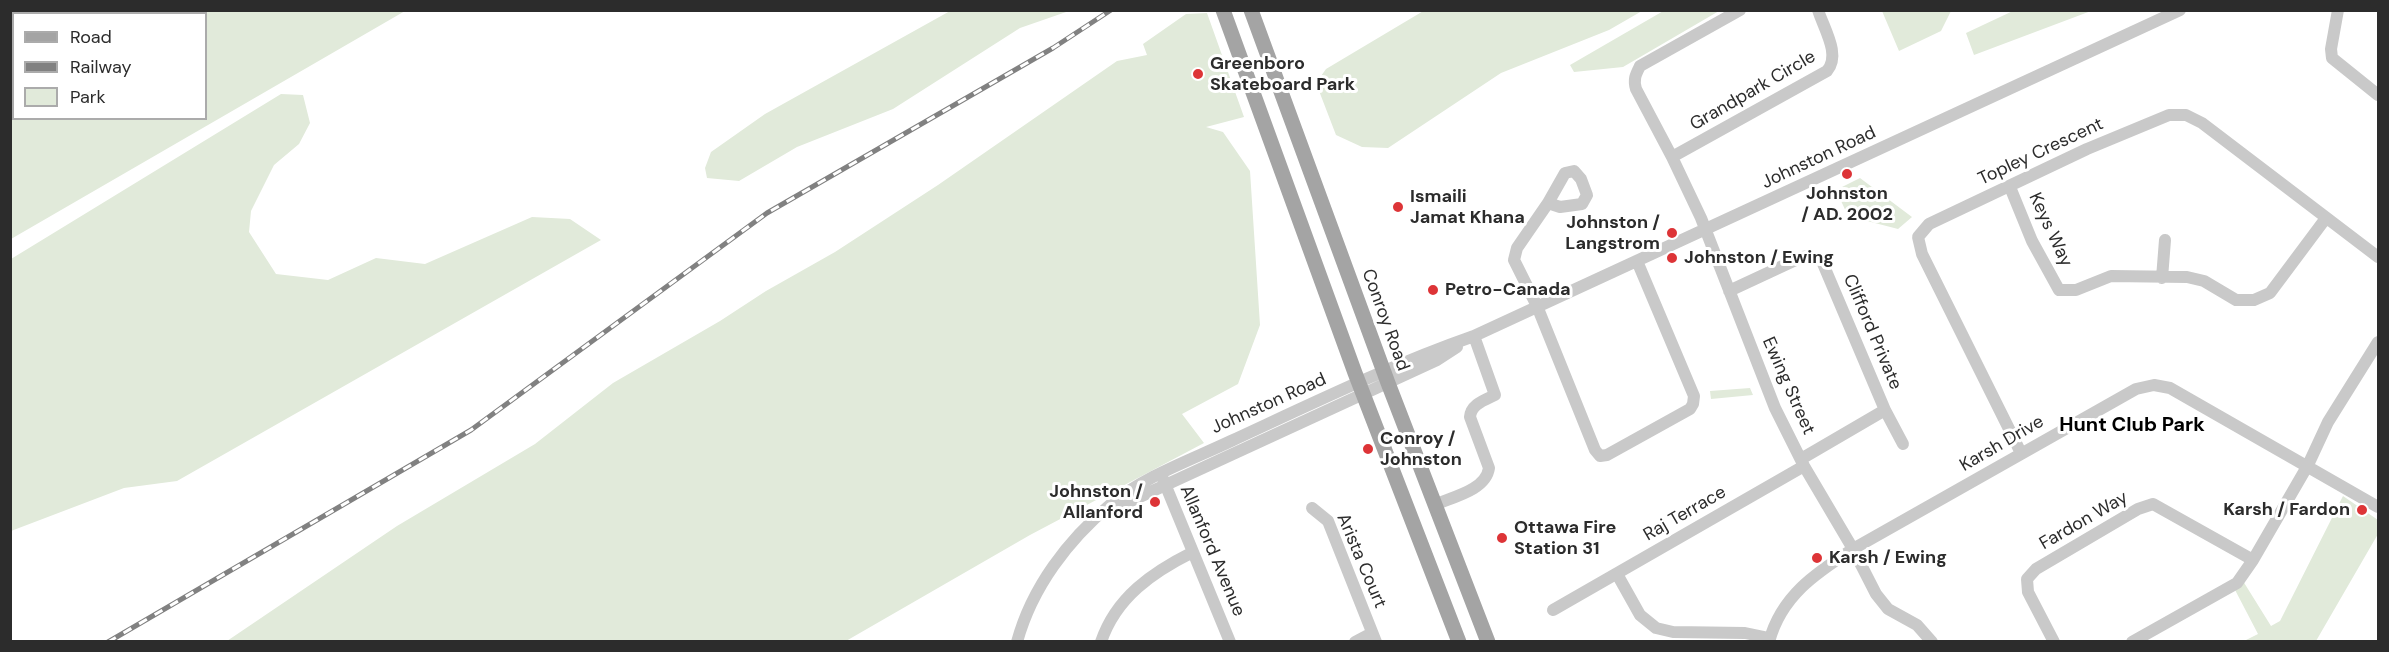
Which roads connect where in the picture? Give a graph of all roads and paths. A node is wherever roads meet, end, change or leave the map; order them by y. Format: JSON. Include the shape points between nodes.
{"nodes":[{"id":1,"x":1223,"y":10,"type":"edge"},
{"id":2,"x":1251,"y":10,"type":"edge"},
{"id":3,"x":1740,"y":10,"type":"edge"},
{"id":4,"x":1818,"y":10,"type":"edge"},
{"id":5,"x":2180,"y":10,"type":"edge"},
{"id":6,"x":2338,"y":10,"type":"edge"},
{"id":7,"x":2379,"y":95,"type":"edge"},
{"id":8,"x":1672,"y":157,"type":"junction"},
{"id":9,"x":2010,"y":187,"type":"junction"},
{"id":10,"x":1548,"y":202,"type":"dead end"},
{"id":11,"x":2326,"y":218,"type":"junction"},
{"id":12,"x":1705,"y":230,"type":"junction"},
{"id":13,"x":2165,"y":240,"type":"dead end"},
{"id":14,"x":2379,"y":257,"type":"edge"},
{"id":15,"x":1637,"y":261,"type":"junction"},
{"id":16,"x":2162,"y":278,"type":"junction"},
{"id":17,"x":1729,"y":291,"type":"junction"},
{"id":18,"x":1537,"y":306,"type":"junction"},
{"id":19,"x":1474,"y":336,"type":"junction"},
{"id":20,"x":2379,"y":342,"type":"edge"},
{"id":21,"x":1386,"y":378,"type":"junction"},
{"id":22,"x":1361,"y":388,"type":"junction"},
{"id":23,"x":1885,"y":410,"type":"junction"},
{"id":24,"x":1903,"y":444,"type":"dead end"},
{"id":25,"x":2021,"y":453,"type":"junction"},
{"id":26,"x":1802,"y":462,"type":"junction"},
{"id":27,"x":2308,"y":465,"type":"junction"},
{"id":28,"x":1163,"y":479,"type":"junction"},
{"id":29,"x":1434,"y":505,"type":"junction"},
{"id":30,"x":2379,"y":507,"type":"edge"},
{"id":31,"x":1312,"y":508,"type":"dead end"},
{"id":32,"x":1451,"y":548,"type":"junction"},
{"id":33,"x":1853,"y":549,"type":"junction"},
{"id":34,"x":1193,"y":552,"type":"junction"},
{"id":35,"x":1427,"y":558,"type":"junction"},
{"id":36,"x":2253,"y":560,"type":"junction"},
{"id":37,"x":1617,"y":574,"type":"junction"},
{"id":38,"x":1553,"y":610,"type":"dead end"},
{"id":39,"x":1374,"y":637,"type":"edge"},
{"id":40,"x":1769,"y":640,"type":"edge"},
{"id":41,"x":1017,"y":642,"type":"edge"},
{"id":42,"x":1101,"y":642,"type":"edge"},
{"id":43,"x":1230,"y":642,"type":"edge"},
{"id":44,"x":1354,"y":642,"type":"edge"},
{"id":45,"x":1459,"y":642,"type":"edge"},
{"id":46,"x":1488,"y":642,"type":"edge"},
{"id":47,"x":1932,"y":642,"type":"edge"},
{"id":48,"x":2054,"y":642,"type":"edge"},
{"id":49,"x":2132,"y":642,"type":"edge"}],
"edges":[{"from":1,"to":22,"type":"main road"},
{"from":2,"to":21,"type":"main road","name":"Conroy Road"},
{"from":3,"to":8,"type":"street","via":[[1640,66],[1636,74],[1636,89]]},
{"from":4,"to":8,"type":"street","name":"Grandpark Circle","via":[[1833,65]]},
{"from":5,"to":12,"type":"street","name":"Johnston Road"},
{"from":6,"to":7,"type":"street","via":[[2332,58]]},
{"from":8,"to":12,"type":"street"},
{"from":9,"to":11,"type":"street","name":"Topley Crescent","via":[[2169,115],[2186,115],[2202,123]]},
{"from":9,"to":16,"type":"street","name":"Keys Way","via":[[2032,241],[2059,290],[2076,290],[2111,276]]},
{"from":9,"to":25,"type":"street","name":"Topley Crescent","via":[[1929,224],[1918,237],[1922,254]]},
{"from":10,"to":18,"type":"street","via":[[1517,248],[1514,260]]},
{"from":11,"to":14,"type":"street","name":"Topley Crescent"},
{"from":11,"to":16,"type":"street","name":"Keys Way","via":[[2270,292],[2254,300],[2236,300],[2204,281]]},
{"from":12,"to":15,"type":"street","name":"Johnston Road"},
{"from":12,"to":17,"type":"street","name":"Ewing Street"},
{"from":13,"to":16,"type":"street"},
{"from":15,"to":18,"type":"street","name":"Johnston Road"},
{"from":15,"to":18,"type":"street","via":[[1694,396],[1693,404],[1607,456],[1600,456],[1595,450]]},
{"from":17,"to":23,"type":"street","name":"Clifford Private","via":[[1802,257],[1821,259]]},
{"from":17,"to":26,"type":"street","name":"Ewing Street","via":[[1775,408]]},
{"from":18,"to":19,"type":"street","name":"Johnston Road"},
{"from":19,"to":21,"type":"street","name":"Johnston Road","via":[[1437,360]]},
{"from":19,"to":29,"type":"street","via":[[1495,395],[1470,411],[1488,475],[1483,483]]},
{"from":20,"to":27,"type":"street","via":[[2328,423]]},
{"from":21,"to":22,"type":"street","name":"Johnston Road"},
{"from":21,"to":29,"type":"main road","name":"Conroy Road"},
{"from":22,"to":28,"type":"street","name":"Johnston Road"},
{"from":22,"to":35,"type":"main road"},
{"from":23,"to":24,"type":"street","name":"Clifford Private"},
{"from":23,"to":26,"type":"street","name":"Raj Terrace"},
{"from":25,"to":27,"type":"street","name":"Karsh Drive","via":[[2136,389],[2154,385],[2170,388]]},
{"from":25,"to":33,"type":"street","name":"Karsh Drive"},
{"from":26,"to":33,"type":"street","name":"Ewing Street"},
{"from":26,"to":37,"type":"street","name":"Raj Terrace"},
{"from":27,"to":30,"type":"street","name":"Karsh Drive"},
{"from":27,"to":36,"type":"street"},
{"from":28,"to":34,"type":"street","name":"Allanford Avenue"},
{"from":28,"to":41,"type":"street","name":"Johnston Road","via":[[1090,524],[1070,544],[1049,570]]},
{"from":29,"to":32,"type":"main road","name":"Conroy Road"},
{"from":31,"to":39,"type":"street","name":"Arista Court","via":[[1328,521]]},
{"from":32,"to":35,"type":"main road"},
{"from":32,"to":46,"type":"main road","name":"Conroy Road"},
{"from":33,"to":40,"type":"street","name":"Karsh Drive","via":[[1801,587],[1782,610]]},
{"from":33,"to":47,"type":"street","name":"Ewing Street","via":[[1888,609],[1917,625]]},
{"from":34,"to":42,"type":"street","via":[[1144,580],[1118,609]]},
{"from":34,"to":43,"type":"street","name":"Allanford Avenue"},
{"from":35,"to":45,"type":"main road"},
{"from":36,"to":48,"type":"street","name":"Fardon Way","via":[[2153,504],[2139,509],[2036,569],[2027,579],[2028,592]]},
{"from":36,"to":49,"type":"street","via":[[2237,583]]},
{"from":37,"to":38,"type":"street","name":"Raj Terrace"},
{"from":37,"to":40,"type":"street","via":[[1640,615],[1656,628],[1673,632],[1745,633]]},
{"from":39,"to":44,"type":"street"}]}
